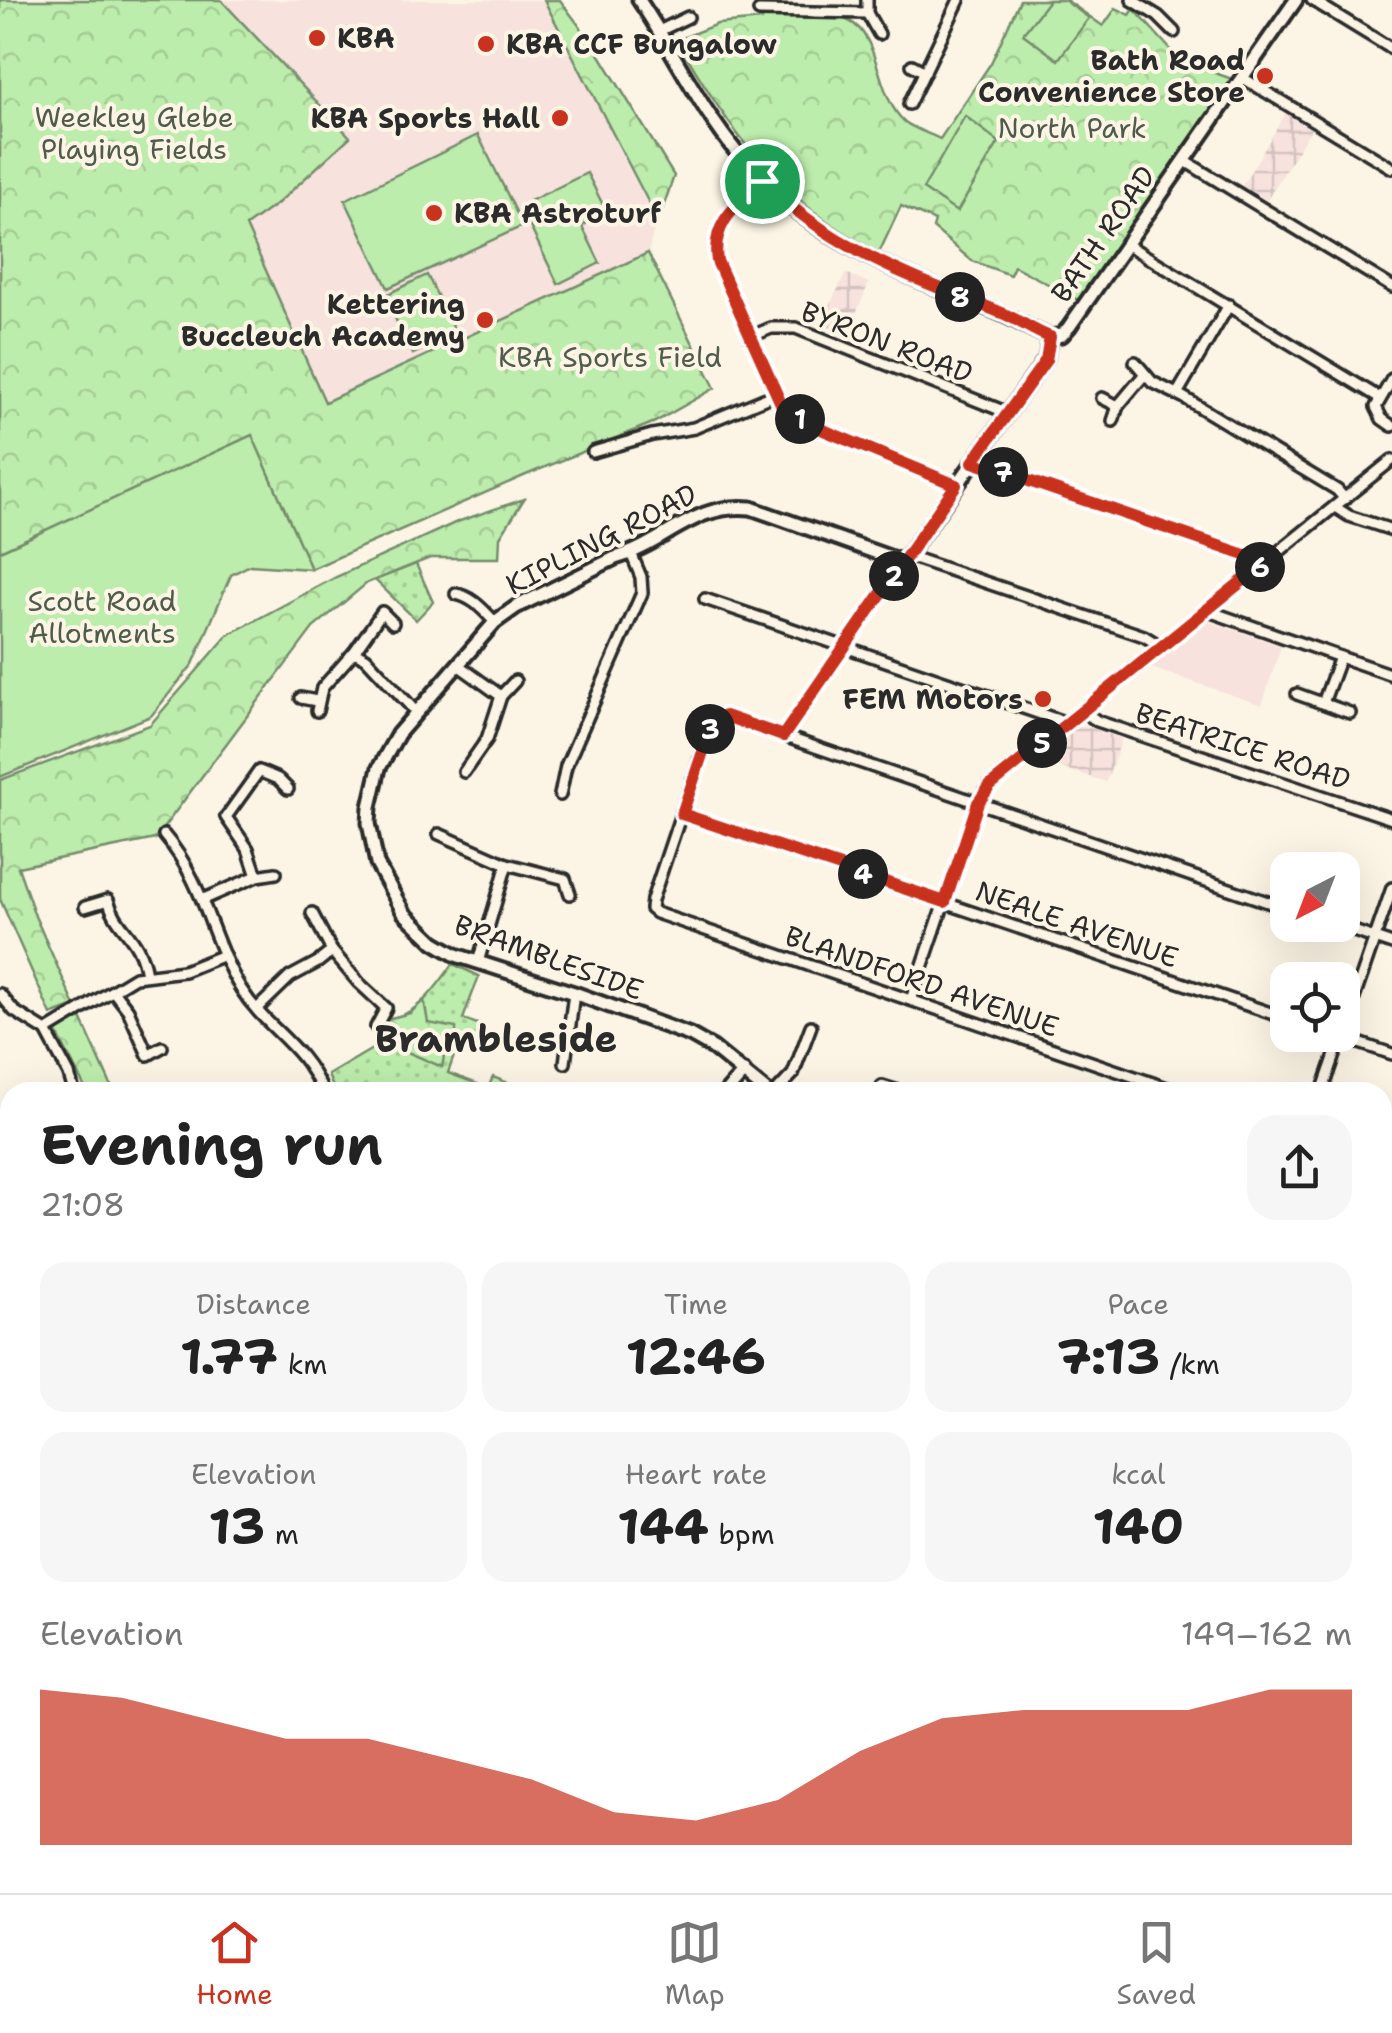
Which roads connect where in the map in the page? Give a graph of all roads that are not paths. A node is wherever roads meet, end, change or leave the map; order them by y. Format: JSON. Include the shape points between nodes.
{"nodes":[{"id":1,"x":639,"y":0,"type":"edge"},
{"id":2,"x":867,"y":0,"type":"edge"},
{"id":3,"x":960,"y":0,"type":"edge"},
{"id":4,"x":1132,"y":0,"type":"edge"},
{"id":5,"x":1296,"y":0,"type":"edge"},
{"id":6,"x":1312,"y":0,"type":"edge"},
{"id":7,"x":784,"y":5,"type":"edge"},
{"id":8,"x":759,"y":12,"type":"dead end"},
{"id":9,"x":867,"y":13,"type":"junction"},
{"id":10,"x":688,"y":17,"type":"dead end"},
{"id":11,"x":659,"y":31,"type":"junction"},
{"id":12,"x":1174,"y":32,"type":"dead end"},
{"id":13,"x":879,"y":34,"type":"dead end"},
{"id":14,"x":1392,"y":48,"type":"edge"},
{"id":15,"x":912,"y":64,"type":"dead end"},
{"id":16,"x":925,"y":72,"type":"junction"},
{"id":17,"x":1243,"y":78,"type":"junction"},
{"id":18,"x":910,"y":104,"type":"dead end"},
{"id":19,"x":1185,"y":161,"type":"junction"},
{"id":20,"x":1392,"y":168,"type":"edge"},
{"id":21,"x":762,"y":181,"type":"junction"},
{"id":22,"x":1126,"y":244,"type":"junction"},
{"id":23,"x":1392,"y":286,"type":"edge"},
{"id":24,"x":1229,"y":305,"type":"junction"},
{"id":25,"x":750,"y":337,"type":"junction"},
{"id":26,"x":1050,"y":337,"type":"junction"},
{"id":27,"x":1135,"y":362,"type":"dead end"},
{"id":28,"x":1144,"y":375,"type":"junction"},
{"id":29,"x":1392,"y":379,"type":"edge"},
{"id":30,"x":776,"y":394,"type":"junction"},
{"id":31,"x":1180,"y":395,"type":"junction"},
{"id":32,"x":1102,"y":398,"type":"dead end"},
{"id":33,"x":1380,"y":398,"type":"junction"},
{"id":34,"x":1118,"y":406,"type":"junction"},
{"id":35,"x":1008,"y":413,"type":"junction"},
{"id":36,"x":1113,"y":421,"type":"dead end"},
{"id":37,"x":1392,"y":426,"type":"edge"},
{"id":38,"x":593,"y":452,"type":"dead end"},
{"id":39,"x":1392,"y":460,"type":"edge"},
{"id":40,"x":973,"y":462,"type":"junction"},
{"id":41,"x":956,"y":485,"type":"junction"},
{"id":42,"x":1345,"y":499,"type":"junction"},
{"id":43,"x":1335,"y":506,"type":"junction"},
{"id":44,"x":1392,"y":530,"type":"edge"},
{"id":45,"x":631,"y":553,"type":"junction"},
{"id":46,"x":906,"y":559,"type":"junction"},
{"id":47,"x":1262,"y":565,"type":"junction"},
{"id":48,"x":472,"y":582,"type":"dead end"},
{"id":49,"x":706,"y":599,"type":"dead end"},
{"id":50,"x":390,"y":604,"type":"dead end"},
{"id":51,"x":1210,"y":608,"type":"junction"},
{"id":52,"x":382,"y":612,"type":"junction"},
{"id":53,"x":393,"y":622,"type":"dead end"},
{"id":54,"x":494,"y":622,"type":"junction"},
{"id":55,"x":1162,"y":647,"type":"junction"},
{"id":56,"x":843,"y":648,"type":"junction"},
{"id":57,"x":354,"y":652,"type":"junction"},
{"id":58,"x":1340,"y":657,"type":"junction"},
{"id":59,"x":458,"y":664,"type":"junction"},
{"id":60,"x":1392,"y":674,"type":"edge"},
{"id":61,"x":515,"y":680,"type":"dead end"},
{"id":62,"x":1297,"y":694,"type":"dead end"},
{"id":63,"x":501,"y":696,"type":"junction"},
{"id":64,"x":301,"y":698,"type":"dead end"},
{"id":65,"x":1323,"y":704,"type":"junction"},
{"id":66,"x":1082,"y":711,"type":"junction"},
{"id":67,"x":416,"y":712,"type":"junction"},
{"id":68,"x":1350,"y":713,"type":"dead end"},
{"id":69,"x":1068,"y":723,"type":"junction"},
{"id":70,"x":783,"y":736,"type":"junction"},
{"id":71,"x":464,"y":772,"type":"dead end"},
{"id":72,"x":288,"y":790,"type":"dead end"},
{"id":73,"x":560,"y":794,"type":"dead end"},
{"id":74,"x":978,"y":803,"type":"junction"},
{"id":75,"x":682,"y":814,"type":"junction"},
{"id":76,"x":1392,"y":819,"type":"edge"},
{"id":77,"x":439,"y":834,"type":"dead end"},
{"id":78,"x":164,"y":835,"type":"dead end"},
{"id":79,"x":507,"y":864,"type":"junction"},
{"id":80,"x":276,"y":873,"type":"dead end"},
{"id":81,"x":256,"y":876,"type":"junction"},
{"id":82,"x":1392,"y":888,"type":"edge"},
{"id":83,"x":570,"y":894,"type":"dead end"},
{"id":84,"x":204,"y":899,"type":"junction"},
{"id":85,"x":945,"y":902,"type":"junction"},
{"id":86,"x":1270,"y":902,"type":"edge"},
{"id":87,"x":85,"y":907,"type":"dead end"},
{"id":88,"x":312,"y":912,"type":"dead end"},
{"id":89,"x":1360,"y":933,"type":"edge"},
{"id":90,"x":1375,"y":938,"type":"junction"},
{"id":91,"x":1392,"y":944,"type":"edge"},
{"id":92,"x":332,"y":951,"type":"junction"},
{"id":93,"x":224,"y":955,"type":"junction"},
{"id":94,"x":478,"y":962,"type":"junction"},
{"id":95,"x":146,"y":974,"type":"junction"},
{"id":96,"x":1360,"y":980,"type":"edge"},
{"id":97,"x":114,"y":992,"type":"junction"},
{"id":98,"x":574,"y":992,"type":"junction"},
{"id":99,"x":0,"y":994,"type":"edge"},
{"id":100,"x":911,"y":1000,"type":"junction"},
{"id":101,"x":257,"y":1010,"type":"junction"},
{"id":102,"x":1270,"y":1013,"type":"edge"},
{"id":103,"x":811,"y":1026,"type":"dead end"},
{"id":104,"x":376,"y":1027,"type":"dead end"},
{"id":105,"x":46,"y":1031,"type":"junction"},
{"id":106,"x":1360,"y":1042,"type":"edge"},
{"id":107,"x":162,"y":1047,"type":"dead end"},
{"id":108,"x":1335,"y":1052,"type":"edge"},
{"id":109,"x":1392,"y":1054,"type":"edge"},
{"id":110,"x":565,"y":1063,"type":"dead end"},
{"id":111,"x":744,"y":1072,"type":"junction"},
{"id":112,"x":71,"y":1082,"type":"edge"},
{"id":113,"x":317,"y":1082,"type":"edge"},
{"id":114,"x":735,"y":1082,"type":"edge"},
{"id":115,"x":756,"y":1082,"type":"edge"},
{"id":116,"x":785,"y":1082,"type":"edge"},
{"id":117,"x":1150,"y":1082,"type":"edge"},
{"id":118,"x":1325,"y":1082,"type":"edge"}],
"edges":[{"from":1,"to":11,"type":"street"},
{"from":2,"to":9,"type":"street"},
{"from":3,"to":16,"type":"street"},
{"from":4,"to":12,"type":"street"},
{"from":5,"to":17,"type":"street","name":"BATH ROAD"},
{"from":6,"to":14,"type":"street"},
{"from":7,"to":8,"type":"street"},
{"from":7,"to":9,"type":"street"},
{"from":9,"to":13,"type":"street"},
{"from":10,"to":11,"type":"street"},
{"from":11,"to":21,"type":"street","via":[[707,112]]},
{"from":15,"to":16,"type":"street"},
{"from":16,"to":18,"type":"street"},
{"from":17,"to":19,"type":"street","name":"BATH ROAD"},
{"from":17,"to":20,"type":"street"},
{"from":19,"to":22,"type":"street","name":"BATH ROAD"},
{"from":19,"to":23,"type":"street"},
{"from":21,"to":25,"type":"street","via":[[725,218],[714,244]]},
{"from":21,"to":26,"type":"street","via":[[850,249]]},
{"from":22,"to":24,"type":"street"},
{"from":22,"to":26,"type":"street","name":"BATH ROAD","via":[[1065,332]]},
{"from":24,"to":31,"type":"street"},
{"from":24,"to":33,"type":"street"},
{"from":25,"to":30,"type":"street"},
{"from":25,"to":35,"type":"street","name":"BYRON ROAD","via":[[796,328]]},
{"from":26,"to":35,"type":"street","name":"BATH ROAD","via":[[1046,360]]},
{"from":27,"to":28,"type":"street"},
{"from":28,"to":31,"type":"street"},
{"from":28,"to":34,"type":"street"},
{"from":29,"to":33,"type":"street"},
{"from":30,"to":38,"type":"street","via":[[694,428]]},
{"from":30,"to":41,"type":"street","via":[[804,422]]},
{"from":31,"to":42,"type":"street"},
{"from":32,"to":34,"type":"street"},
{"from":33,"to":37,"type":"street","via":[[1378,413]]},
{"from":34,"to":36,"type":"street"},
{"from":35,"to":40,"type":"street","name":"BATH ROAD"},
{"from":39,"to":42,"type":"street"},
{"from":40,"to":41,"type":"street","name":"BATH ROAD"},
{"from":40,"to":47,"type":"street"},
{"from":41,"to":46,"type":"street","name":"BATH ROAD"},
{"from":42,"to":43,"type":"street"},
{"from":43,"to":44,"type":"street"},
{"from":43,"to":47,"type":"street"},
{"from":45,"to":46,"type":"street","name":"KIPLING ROAD","via":[[729,506]]},
{"from":45,"to":54,"type":"street","name":"KIPLING ROAD"},
{"from":45,"to":73,"type":"street","via":[[642,594],[566,766]]},
{"from":46,"to":55,"type":"street"},
{"from":46,"to":56,"type":"street","name":"BATH ROAD"},
{"from":47,"to":51,"type":"street"},
{"from":48,"to":54,"type":"street","via":[[461,595]]},
{"from":49,"to":56,"type":"street"},
{"from":50,"to":52,"type":"street"},
{"from":51,"to":55,"type":"street"},
{"from":51,"to":58,"type":"street"},
{"from":52,"to":53,"type":"street"},
{"from":52,"to":57,"type":"street"},
{"from":54,"to":59,"type":"street","name":"BRAMBLESIDE"},
{"from":55,"to":66,"type":"street"},
{"from":56,"to":69,"type":"street"},
{"from":56,"to":70,"type":"street","name":"BATH ROAD"},
{"from":57,"to":64,"type":"street","via":[[322,688],[317,706]]},
{"from":57,"to":67,"type":"street"},
{"from":58,"to":60,"type":"street"},
{"from":58,"to":65,"type":"street"},
{"from":59,"to":63,"type":"street"},
{"from":59,"to":67,"type":"street","name":"BRAMBLESIDE"},
{"from":61,"to":63,"type":"street"},
{"from":62,"to":65,"type":"street"},
{"from":63,"to":71,"type":"street","via":[[487,739]]},
{"from":65,"to":68,"type":"street"},
{"from":66,"to":69,"type":"street"},
{"from":66,"to":76,"type":"street","name":"BEATRICE ROAD"},
{"from":67,"to":94,"type":"street","name":"BRAMBLESIDE","via":[[386,751],[374,783],[369,823],[377,864],[392,898],[420,930]]},
{"from":69,"to":74,"type":"street"},
{"from":70,"to":74,"type":"street"},
{"from":70,"to":75,"type":"street","via":[[716,716]]},
{"from":72,"to":81,"type":"street","via":[[260,771],[226,817],[248,849]]},
{"from":74,"to":85,"type":"street"},
{"from":74,"to":86,"type":"street"},
{"from":75,"to":85,"type":"street","name":"NEALE AVENUE"},
{"from":75,"to":100,"type":"street","name":"BLANDFORD AVENUE","via":[[651,909]]},
{"from":77,"to":79,"type":"street"},
{"from":78,"to":84,"type":"street"},
{"from":79,"to":83,"type":"street","via":[[565,879]]},
{"from":79,"to":94,"type":"street"},
{"from":80,"to":81,"type":"street"},
{"from":81,"to":84,"type":"street"},
{"from":82,"to":90,"type":"street"},
{"from":84,"to":93,"type":"street"},
{"from":85,"to":100,"type":"street"},
{"from":85,"to":102,"type":"street","name":"NEALE AVENUE"},
{"from":87,"to":95,"type":"street","via":[[108,900],[140,949]]},
{"from":88,"to":92,"type":"street"},
{"from":89,"to":90,"type":"street"},
{"from":90,"to":91,"type":"street"},
{"from":90,"to":96,"type":"street"},
{"from":92,"to":101,"type":"street","via":[[290,977]]},
{"from":92,"to":104,"type":"street","via":[[390,1010]]},
{"from":93,"to":95,"type":"street","via":[[184,971]]},
{"from":93,"to":101,"type":"street"},
{"from":94,"to":98,"type":"street","name":"BRAMBLESIDE"},
{"from":95,"to":97,"type":"street"},
{"from":97,"to":105,"type":"street"},
{"from":97,"to":107,"type":"street","via":[[148,1055]]},
{"from":98,"to":110,"type":"street"},
{"from":98,"to":111,"type":"street","name":"BRAMBLESIDE","via":[[690,1036]]},
{"from":99,"to":105,"type":"street"},
{"from":100,"to":117,"type":"street","name":"BLANDFORD AVENUE"},
{"from":101,"to":113,"type":"street","via":[[301,1053]]},
{"from":103,"to":116,"type":"street"},
{"from":105,"to":112,"type":"street"},
{"from":106,"to":109,"type":"street"},
{"from":108,"to":118,"type":"street"},
{"from":111,"to":114,"type":"street"},
{"from":111,"to":115,"type":"street","name":"BRAMBLESIDE"}]}
